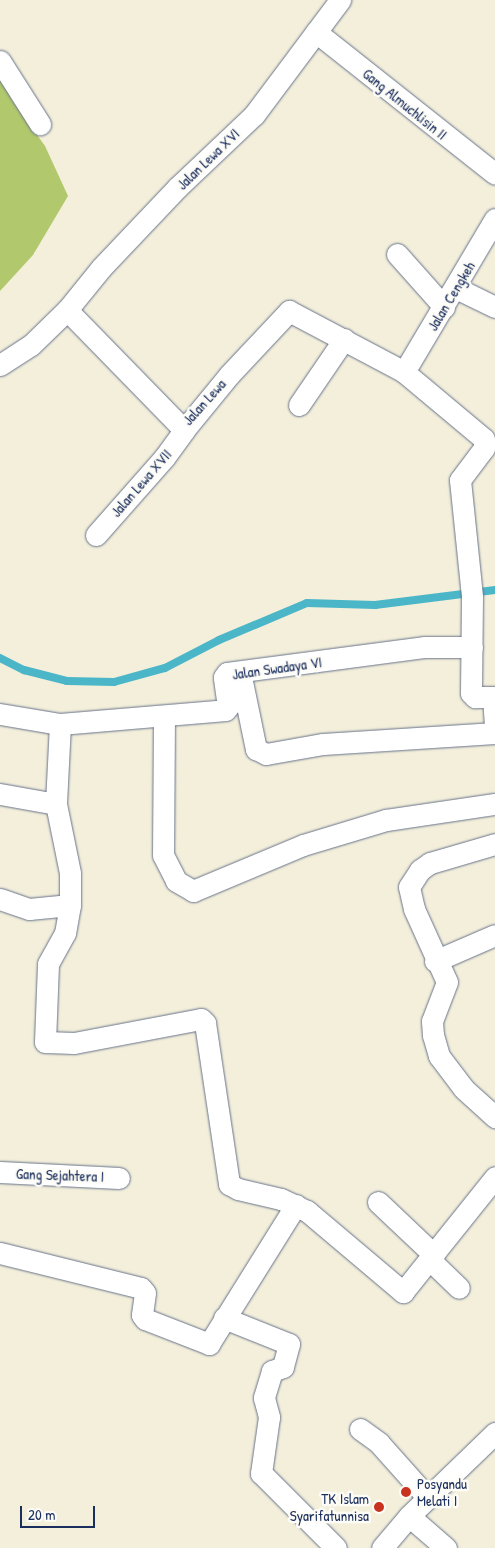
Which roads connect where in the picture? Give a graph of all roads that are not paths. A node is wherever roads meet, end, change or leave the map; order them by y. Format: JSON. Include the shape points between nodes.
{"nodes":[{"id":1,"x":340,"y":0,"type":"edge"},
{"id":2,"x":316,"y":32,"type":"junction"},
{"id":3,"x":0,"y":61,"type":"edge"},
{"id":4,"x":40,"y":124,"type":"dead end"},
{"id":5,"x":495,"y":174,"type":"edge"},
{"id":6,"x":495,"y":219,"type":"edge"},
{"id":7,"x":397,"y":254,"type":"dead end"},
{"id":8,"x":456,"y":288,"type":"junction"},
{"id":9,"x":444,"y":307,"type":"junction"},
{"id":10,"x":495,"y":307,"type":"edge"},
{"id":11,"x":67,"y":310,"type":"junction"},
{"id":12,"x":344,"y":339,"type":"junction"},
{"id":13,"x":0,"y":365,"type":"edge"},
{"id":14,"x":404,"y":372,"type":"junction"},
{"id":15,"x":299,"y":405,"type":"dead end"},
{"id":16,"x":184,"y":430,"type":"junction"},
{"id":17,"x":96,"y":535,"type":"dead end"},
{"id":18,"x":472,"y":647,"type":"junction"},
{"id":19,"x":240,"y":672,"type":"junction"},
{"id":20,"x":494,"y":697,"type":"edge"},
{"id":21,"x":0,"y":714,"type":"edge"},
{"id":22,"x":164,"y":716,"type":"junction"},
{"id":23,"x":60,"y":724,"type":"junction"},
{"id":24,"x":495,"y":725,"type":"edge"},
{"id":25,"x":495,"y":733,"type":"edge"},
{"id":26,"x":0,"y":794,"type":"edge"},
{"id":27,"x":56,"y":804,"type":"junction"},
{"id":28,"x":495,"y":804,"type":"edge"},
{"id":29,"x":495,"y":844,"type":"edge"},
{"id":30,"x":0,"y":898,"type":"edge"},
{"id":31,"x":70,"y":906,"type":"junction"},
{"id":32,"x":495,"y":935,"type":"edge"},
{"id":33,"x":435,"y":961,"type":"junction"},
{"id":34,"x":495,"y":1117,"type":"edge"},
{"id":35,"x":0,"y":1173,"type":"edge"},
{"id":36,"x":119,"y":1178,"type":"dead end"},
{"id":37,"x":495,"y":1178,"type":"edge"},
{"id":38,"x":378,"y":1202,"type":"dead end"},
{"id":39,"x":296,"y":1205,"type":"junction"},
{"id":40,"x":0,"y":1253,"type":"edge"},
{"id":41,"x":432,"y":1258,"type":"junction"},
{"id":42,"x":459,"y":1288,"type":"dead end"},
{"id":43,"x":224,"y":1318,"type":"junction"},
{"id":44,"x":360,"y":1429,"type":"dead end"},
{"id":45,"x":495,"y":1433,"type":"edge"},
{"id":46,"x":428,"y":1498,"type":"junction"},
{"id":47,"x":409,"y":1516,"type":"junction"},
{"id":48,"x":336,"y":1548,"type":"edge"},
{"id":49,"x":382,"y":1548,"type":"edge"},
{"id":50,"x":446,"y":1548,"type":"edge"}],
"edges":[{"from":1,"to":2,"type":"street","name":"Jalan Lewa XVI"},
{"from":2,"to":5,"type":"street","name":"Gang Almuchlisin II"},
{"from":2,"to":11,"type":"street","name":"Jalan Lewa XVI","via":[[254,115],[101,268]]},
{"from":3,"to":4,"type":"street"},
{"from":6,"to":8,"type":"street","name":"Jalan Cengkeh"},
{"from":7,"to":9,"type":"street"},
{"from":8,"to":9,"type":"street","name":"Jalan Cengkeh"},
{"from":8,"to":10,"type":"street"},
{"from":9,"to":14,"type":"street","name":"Jalan Cengkeh"},
{"from":11,"to":13,"type":"street","via":[[31,345]]},
{"from":11,"to":16,"type":"street","name":"Jalan Lewa"},
{"from":12,"to":14,"type":"street","name":"Jalan Lewa"},
{"from":12,"to":15,"type":"street"},
{"from":12,"to":16,"type":"street","name":"Jalan Lewa","via":[[289,311],[229,375]]},
{"from":14,"to":18,"type":"street","name":"Jalan Lewa","via":[[484,439],[484,448],[460,480],[472,591]]},
{"from":16,"to":17,"type":"street","name":"Jalan Lewa XVII","via":[[164,458]]},
{"from":18,"to":19,"type":"street","name":"Jalan Swadaya VI","via":[[425,647]]},
{"from":18,"to":20,"type":"street","via":[[471,693],[475,697]]},
{"from":19,"to":22,"type":"street","name":"Jalan Swadaya VI","via":[[227,674],[224,678],[228,707],[225,710]]},
{"from":19,"to":25,"type":"street","via":[[256,749],[266,754],[323,744]]},
{"from":20,"to":24,"type":"street"},
{"from":21,"to":23,"type":"street","name":"Jalan Swadaya VI"},
{"from":22,"to":23,"type":"street","name":"Jalan Swadaya VI"},
{"from":22,"to":28,"type":"street","via":[[163,855],[176,881],[193,891],[303,845],[386,820]]},
{"from":23,"to":27,"type":"street"},
{"from":26,"to":27,"type":"street"},
{"from":27,"to":31,"type":"street","via":[[70,873]]},
{"from":29,"to":33,"type":"street","via":[[430,863],[411,880],[410,898]]},
{"from":30,"to":31,"type":"street","via":[[29,910]]},
{"from":31,"to":39,"type":"street","via":[[65,933],[48,964],[45,1042],[74,1043],[201,1019],[206,1029],[229,1183],[238,1189]]},
{"from":32,"to":33,"type":"street"},
{"from":33,"to":34,"type":"street","via":[[447,982],[432,1021],[432,1035],[439,1056],[464,1089]]},
{"from":35,"to":36,"type":"street","name":"Gang Sejahtera I"},
{"from":37,"to":41,"type":"street"},
{"from":38,"to":41,"type":"street"},
{"from":39,"to":41,"type":"street","via":[[335,1232],[402,1292],[406,1292]]},
{"from":39,"to":43,"type":"street"},
{"from":40,"to":43,"type":"street","via":[[141,1288],[146,1293],[142,1316],[145,1319],[208,1343],[213,1341]]},
{"from":41,"to":42,"type":"street"},
{"from":43,"to":48,"type":"street","via":[[282,1338],[289,1346],[284,1367],[272,1371],[264,1398],[269,1417],[261,1473]]},
{"from":44,"to":46,"type":"street","via":[[379,1443]]},
{"from":45,"to":46,"type":"street"},
{"from":46,"to":47,"type":"street"},
{"from":47,"to":49,"type":"street"},
{"from":47,"to":50,"type":"street"}]}
